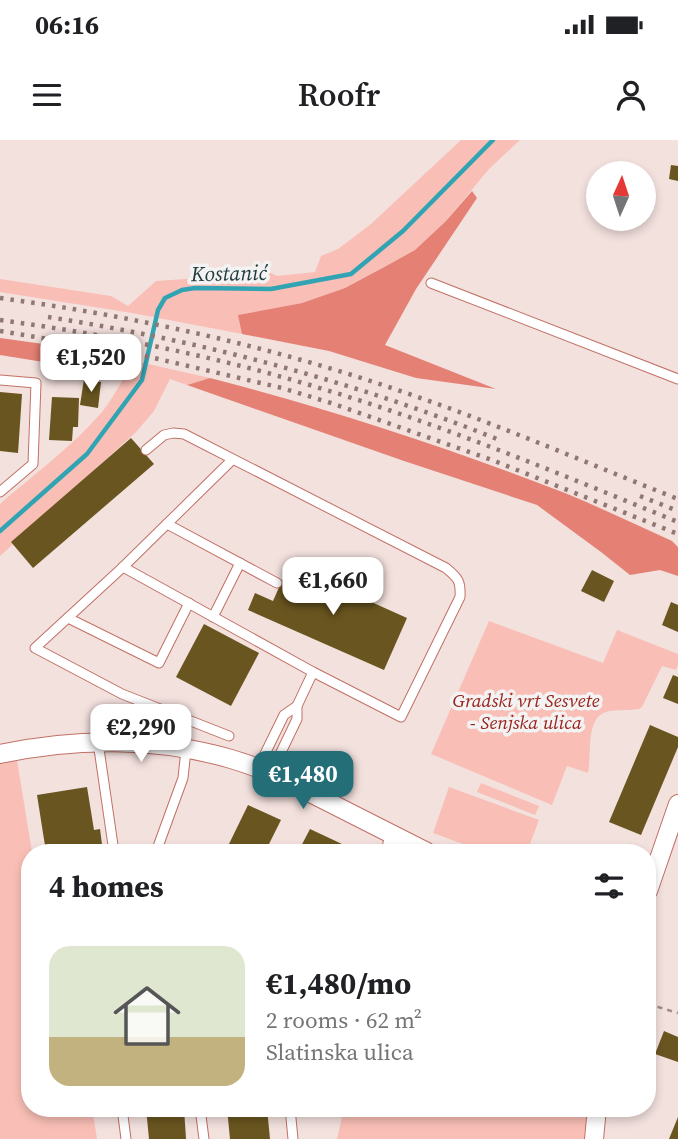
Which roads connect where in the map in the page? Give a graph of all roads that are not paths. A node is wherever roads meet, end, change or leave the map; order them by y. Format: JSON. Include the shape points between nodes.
{"nodes":[{"id":1,"x":431,"y":283,"type":"dead end"},
{"id":2,"x":678,"y":379,"type":"edge"},
{"id":3,"x":0,"y":380,"type":"edge"},
{"id":4,"x":146,"y":450,"type":"dead end"},
{"id":5,"x":233,"y":459,"type":"junction"},
{"id":6,"x":0,"y":492,"type":"edge"},
{"id":7,"x":167,"y":524,"type":"junction"},
{"id":8,"x":240,"y":563,"type":"junction"},
{"id":9,"x":123,"y":567,"type":"junction"},
{"id":10,"x":277,"y":583,"type":"dead end"},
{"id":11,"x":189,"y":603,"type":"junction"},
{"id":12,"x":213,"y":617,"type":"junction"},
{"id":13,"x":68,"y":618,"type":"junction"},
{"id":14,"x":313,"y":672,"type":"junction"},
{"id":15,"x":297,"y":706,"type":"junction"},
{"id":16,"x":229,"y":736,"type":"dead end"},
{"id":17,"x":98,"y":742,"type":"junction"},
{"id":18,"x":186,"y":750,"type":"junction"},
{"id":19,"x":0,"y":754,"type":"edge"},
{"id":20,"x":265,"y":771,"type":"junction"},
{"id":21,"x":678,"y":804,"type":"edge"},
{"id":22,"x":390,"y":834,"type":"junction"},
{"id":23,"x":673,"y":836,"type":"edge"},
{"id":24,"x":113,"y":844,"type":"edge"},
{"id":25,"x":159,"y":844,"type":"edge"},
{"id":26,"x":388,"y":844,"type":"edge"},
{"id":27,"x":411,"y":844,"type":"edge"},
{"id":28,"x":656,"y":873,"type":"edge"},
{"id":29,"x":123,"y":1117,"type":"edge"},
{"id":30,"x":201,"y":1117,"type":"edge"},
{"id":31,"x":291,"y":1117,"type":"edge"},
{"id":32,"x":596,"y":1117,"type":"edge"},
{"id":33,"x":126,"y":1139,"type":"edge"},
{"id":34,"x":204,"y":1139,"type":"edge"},
{"id":35,"x":293,"y":1139,"type":"edge"},
{"id":36,"x":594,"y":1139,"type":"edge"}],
"edges":[{"from":1,"to":2,"type":"lane"},
{"from":3,"to":6,"type":"lane","via":[[36,383],[33,464]]},
{"from":4,"to":5,"type":"lane","via":[[164,435],[184,434]]},
{"from":5,"to":7,"type":"lane"},
{"from":5,"to":14,"type":"lane","via":[[446,568],[461,587],[401,717]]},
{"from":7,"to":8,"type":"lane"},
{"from":7,"to":9,"type":"lane"},
{"from":8,"to":10,"type":"lane"},
{"from":8,"to":12,"type":"lane"},
{"from":9,"to":11,"type":"lane"},
{"from":9,"to":13,"type":"lane"},
{"from":11,"to":12,"type":"lane"},
{"from":11,"to":13,"type":"lane","via":[[159,663]]},
{"from":12,"to":14,"type":"lane"},
{"from":13,"to":16,"type":"lane","via":[[35,648],[122,694]]},
{"from":14,"to":15,"type":"lane"},
{"from":15,"to":20,"type":"lane","via":[[297,719]]},
{"from":15,"to":20,"type":"lane","via":[[284,715]]},
{"from":17,"to":18,"type":"street"},
{"from":17,"to":19,"type":"street"},
{"from":17,"to":24,"type":"lane"},
{"from":18,"to":20,"type":"street"},
{"from":18,"to":25,"type":"lane","via":[[181,786]]},
{"from":20,"to":22,"type":"street"},
{"from":21,"to":23,"type":"street"},
{"from":22,"to":26,"type":"lane"},
{"from":22,"to":27,"type":"street"},
{"from":23,"to":28,"type":"street"},
{"from":29,"to":33,"type":"lane"},
{"from":30,"to":34,"type":"lane"},
{"from":31,"to":35,"type":"lane"},
{"from":32,"to":36,"type":"street"}]}
